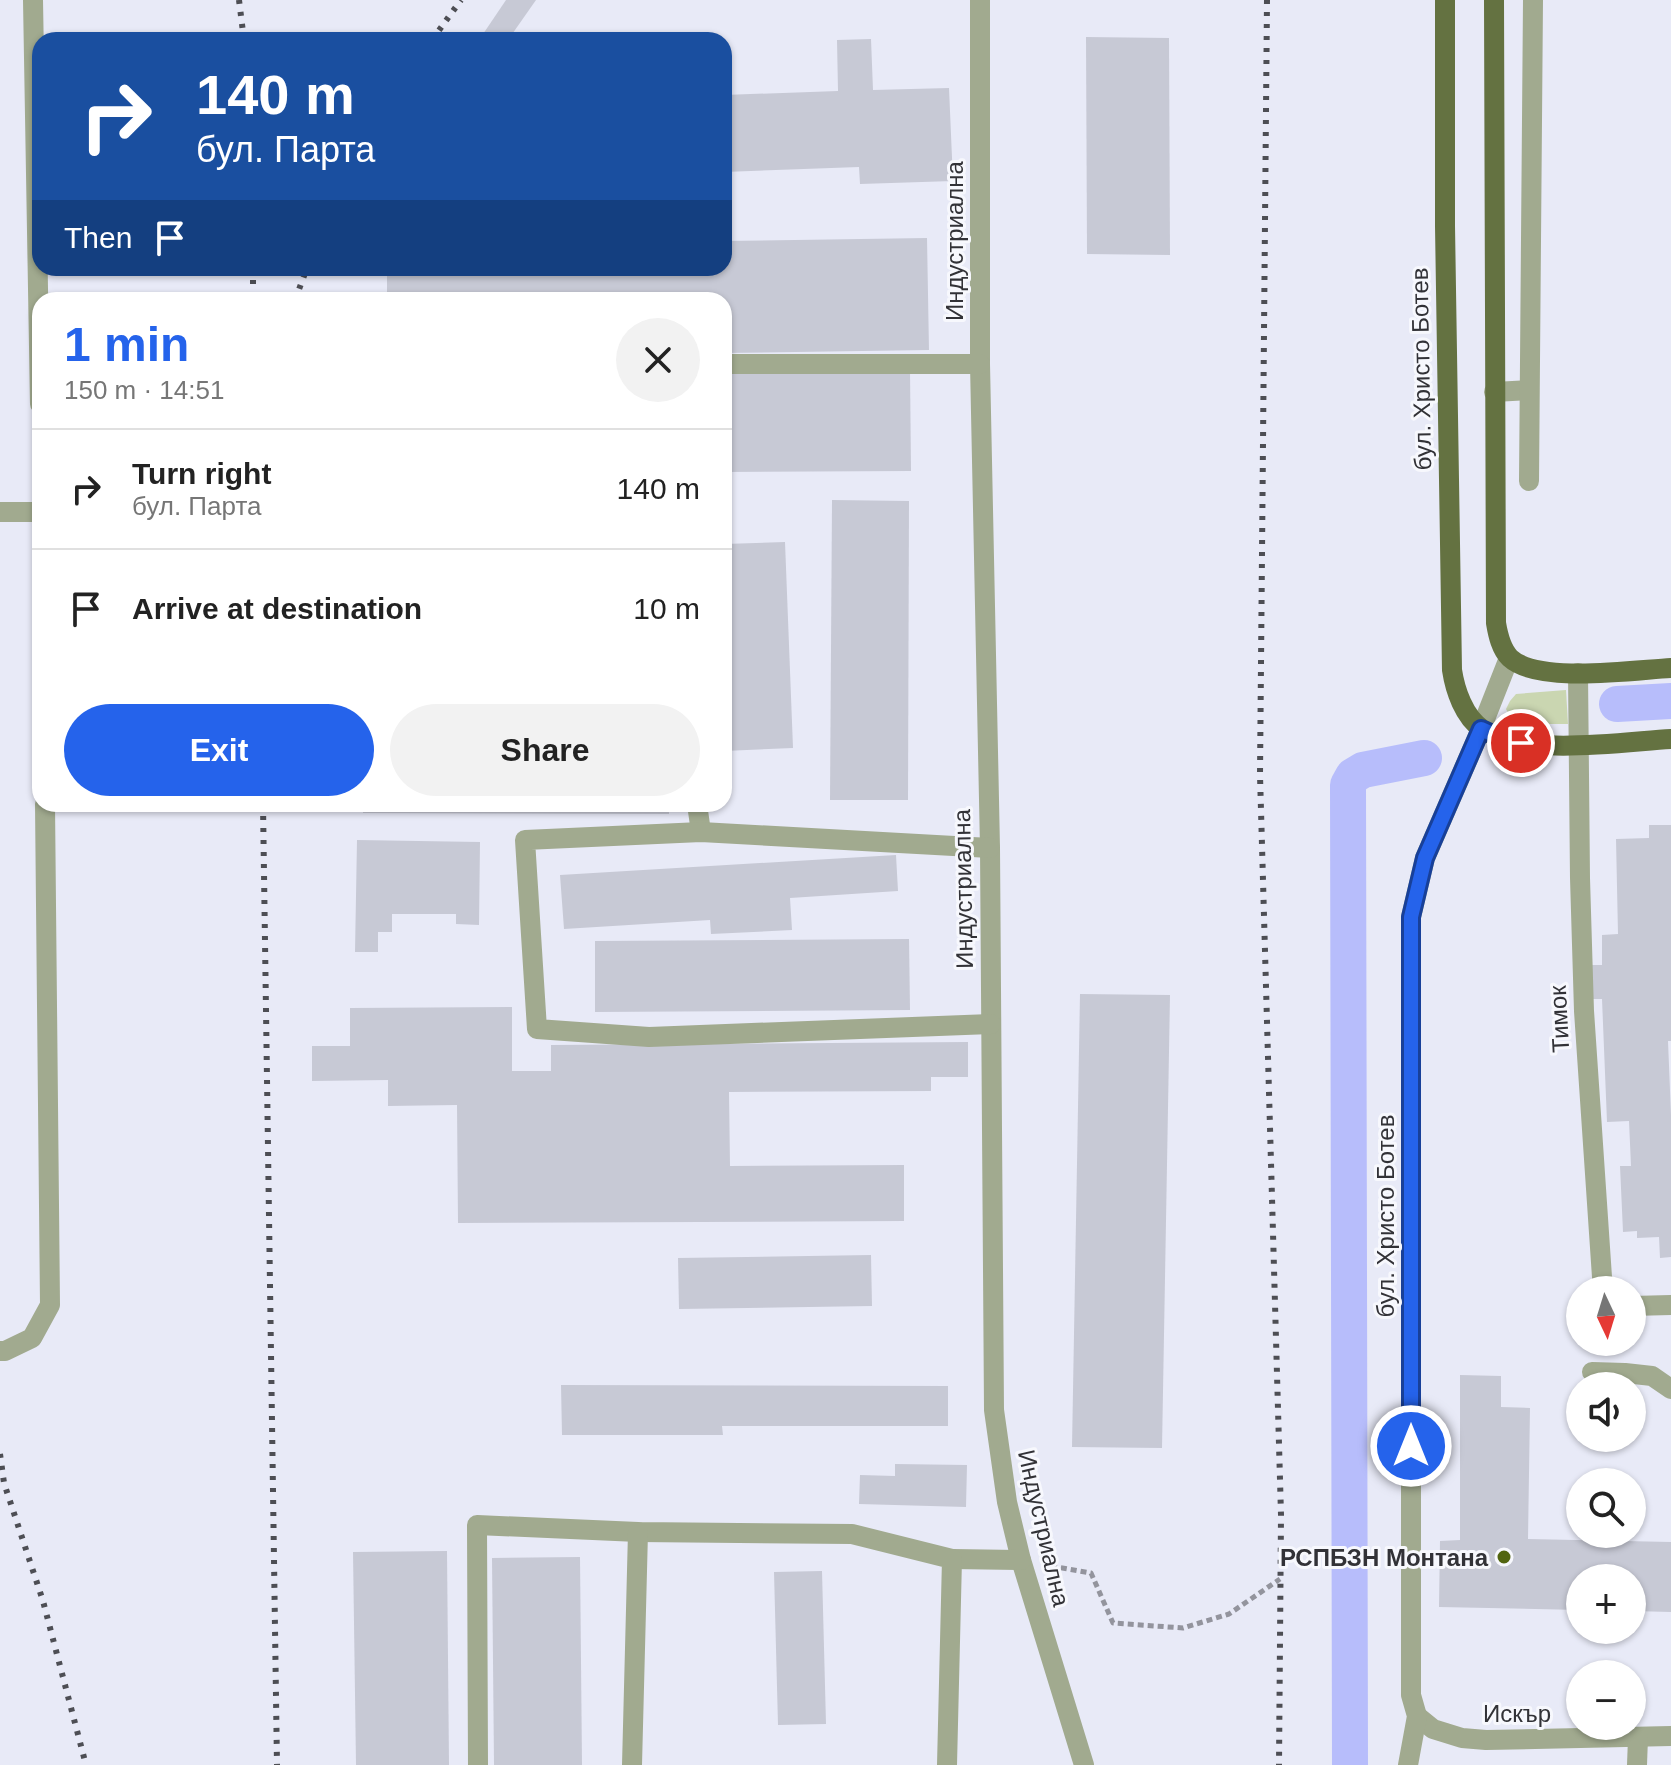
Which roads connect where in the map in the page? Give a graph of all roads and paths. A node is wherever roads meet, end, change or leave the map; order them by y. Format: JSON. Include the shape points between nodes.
{"nodes":[{"id":1,"x":33,"y":0,"type":"edge"},
{"id":2,"x":980,"y":0,"type":"edge"},
{"id":3,"x":1445,"y":0,"type":"edge"},
{"id":4,"x":1494,"y":0,"type":"edge"},
{"id":5,"x":1533,"y":0,"type":"edge"},
{"id":6,"x":34,"y":32,"type":"edge"},
{"id":7,"x":732,"y":364,"type":"edge"},
{"id":8,"x":980,"y":364,"type":"junction"},
{"id":9,"x":1529,"y":390,"type":"junction"},
{"id":10,"x":1494,"y":392,"type":"junction"},
{"id":11,"x":1529,"y":481,"type":"dead end"},
{"id":12,"x":0,"y":512,"type":"edge"},
{"id":13,"x":32,"y":512,"type":"edge"},
{"id":14,"x":1509,"y":658,"type":"junction"},
{"id":15,"x":1671,"y":668,"type":"edge"},
{"id":16,"x":1578,"y":673,"type":"junction"},
{"id":17,"x":1481,"y":729,"type":"junction"},
{"id":18,"x":1671,"y":739,"type":"edge"},
{"id":19,"x":1579,"y":744,"type":"junction"},
{"id":20,"x":45,"y":812,"type":"edge"},
{"id":21,"x":698,"y":812,"type":"edge"},
{"id":22,"x":701,"y":832,"type":"junction"},
{"id":23,"x":990,"y":848,"type":"junction"},
{"id":24,"x":991,"y":1024,"type":"junction"},
{"id":25,"x":1602,"y":1276,"type":"edge"},
{"id":26,"x":1671,"y":1305,"type":"edge"},
{"id":27,"x":1646,"y":1306,"type":"edge"},
{"id":28,"x":0,"y":1351,"type":"edge"},
{"id":29,"x":1646,"y":1375,"type":"edge"},
{"id":30,"x":1671,"y":1389,"type":"edge"},
{"id":31,"x":638,"y":1532,"type":"junction"},
{"id":32,"x":952,"y":1559,"type":"junction"},
{"id":33,"x":1021,"y":1560,"type":"junction"},
{"id":34,"x":1280,"y":1579,"type":"dead end"},
{"id":35,"x":1417,"y":1716,"type":"junction"},
{"id":36,"x":1671,"y":1736,"type":"edge"},
{"id":37,"x":1646,"y":1738,"type":"edge"},
{"id":38,"x":1566,"y":1739,"type":"edge"},
{"id":39,"x":1638,"y":1740,"type":"edge"},
{"id":40,"x":478,"y":1765,"type":"edge"},
{"id":41,"x":632,"y":1765,"type":"edge"},
{"id":42,"x":947,"y":1765,"type":"edge"},
{"id":43,"x":1084,"y":1765,"type":"edge"},
{"id":44,"x":1408,"y":1765,"type":"edge"},
{"id":45,"x":1637,"y":1765,"type":"edge"}],
"edges":[{"from":1,"to":6,"type":"street"},
{"from":2,"to":8,"type":"street","name":"Индустриална"},
{"from":3,"to":17,"type":"main road","name":"бул. Христо Ботев","via":[[1452,670],[1462,703]]},
{"from":4,"to":10,"type":"main road"},
{"from":5,"to":9,"type":"street"},
{"from":7,"to":8,"type":"street"},
{"from":8,"to":23,"type":"street","name":"Индустриална"},
{"from":9,"to":10,"type":"street"},
{"from":9,"to":11,"type":"street"},
{"from":10,"to":14,"type":"main road","via":[[1496,623]]},
{"from":12,"to":13,"type":"street"},
{"from":14,"to":16,"type":"main road","via":[[1551,673]]},
{"from":14,"to":17,"type":"street","name":"бул. Христо Ботев"},
{"from":15,"to":16,"type":"main road"},
{"from":16,"to":19,"type":"street","name":"Тимок"},
{"from":17,"to":19,"type":"main road","via":[[1521,743]]},
{"from":17,"to":35,"type":"street","name":"бул. Христо Ботев","via":[[1425,858],[1411,917],[1411,1695]]},
{"from":18,"to":19,"type":"main road"},
{"from":19,"to":25,"type":"street","name":"Тимок","via":[[1584,1011]]},
{"from":20,"to":28,"type":"street","via":[[50,1305],[32,1338]]},
{"from":21,"to":22,"type":"street"},
{"from":22,"to":23,"type":"street"},
{"from":22,"to":24,"type":"street","via":[[525,840],[537,1029],[649,1037]]},
{"from":23,"to":24,"type":"street","name":"Индустриална"},
{"from":24,"to":33,"type":"street","name":"Индустриална","via":[[994,1410]]},
{"from":26,"to":27,"type":"street"},
{"from":29,"to":30,"type":"street"},
{"from":31,"to":32,"type":"street","via":[[852,1534]]},
{"from":31,"to":40,"type":"street","via":[[477,1525]]},
{"from":31,"to":41,"type":"street"},
{"from":32,"to":33,"type":"street"},
{"from":32,"to":42,"type":"street"},
{"from":33,"to":34,"type":"path","via":[[1091,1573],[1113,1623],[1183,1628],[1229,1614]]},
{"from":33,"to":43,"type":"street","name":"Индустриална"},
{"from":35,"to":38,"type":"street","name":"Искър","via":[[1433,1729],[1462,1738]]},
{"from":35,"to":44,"type":"street","name":"бул. Христо Ботев"},
{"from":36,"to":37,"type":"street","name":"Искър"},
{"from":39,"to":45,"type":"street"}]}
